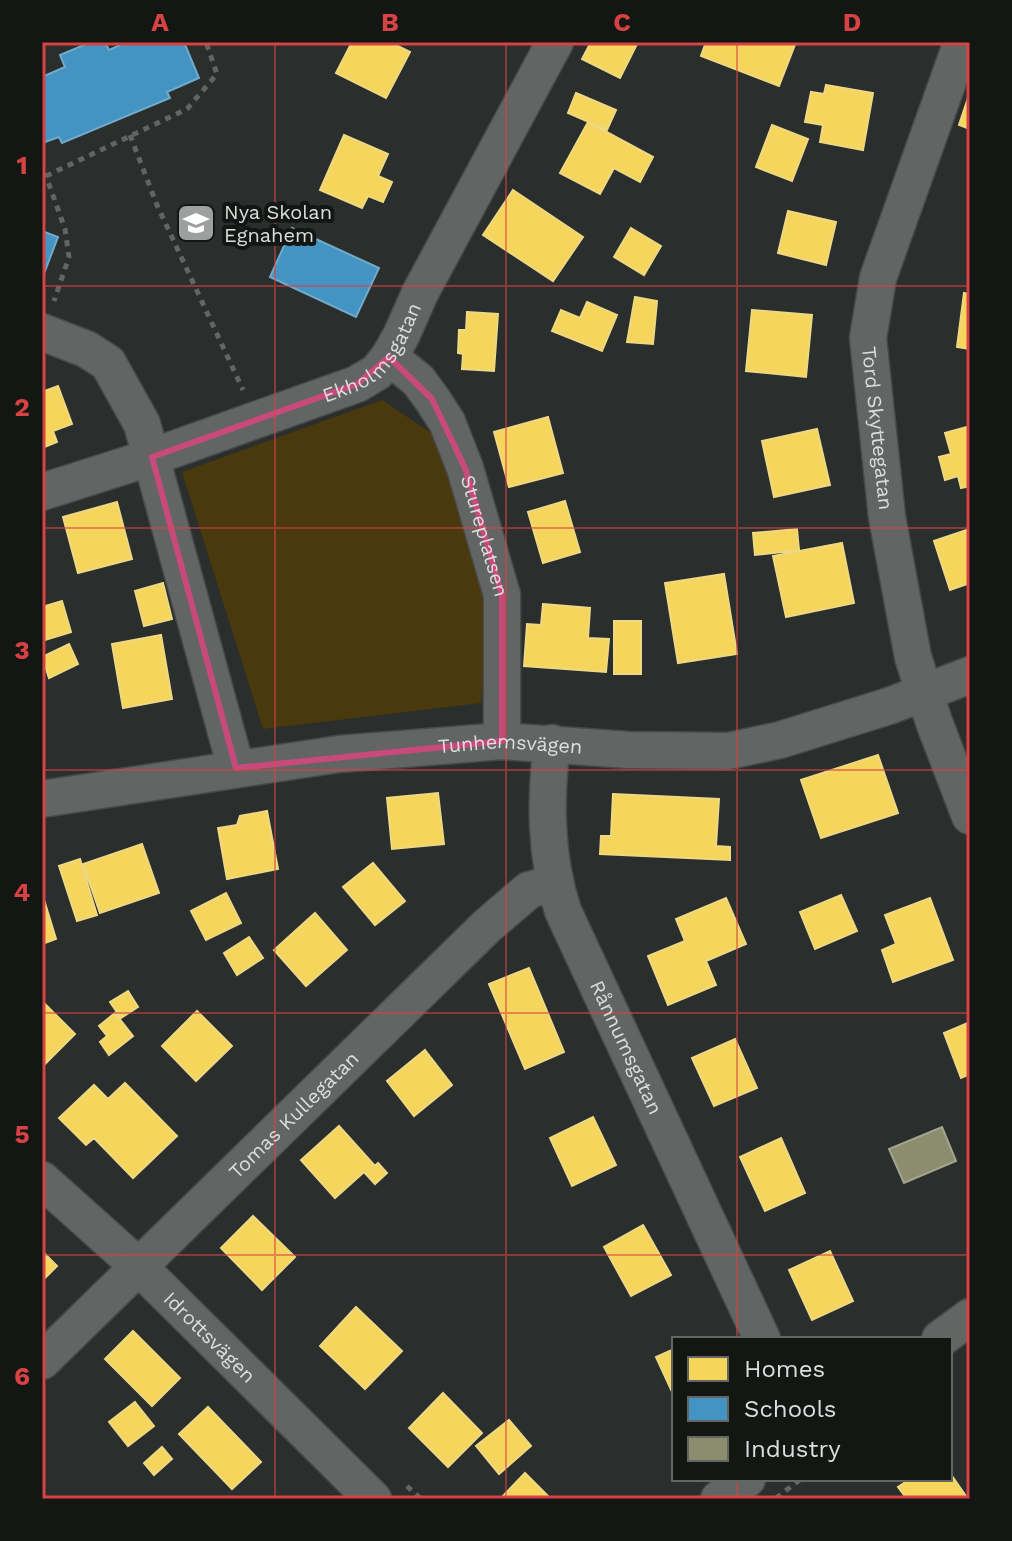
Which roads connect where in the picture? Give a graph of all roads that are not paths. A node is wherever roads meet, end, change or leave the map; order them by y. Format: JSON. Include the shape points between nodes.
{"nodes":[{"id":1,"x":555,"y":42,"type":"edge"},
{"id":2,"x":962,"y":42,"type":"edge"},
{"id":3,"x":48,"y":317,"type":"edge"},
{"id":4,"x":389,"y":357,"type":"junction"},
{"id":5,"x":152,"y":457,"type":"junction"},
{"id":6,"x":42,"y":492,"type":"edge"},
{"id":7,"x":970,"y":675,"type":"edge"},
{"id":8,"x":924,"y":694,"type":"junction"},
{"id":9,"x":502,"y":741,"type":"junction"},
{"id":10,"x":552,"y":743,"type":"junction"},
{"id":11,"x":236,"y":768,"type":"junction"},
{"id":12,"x":42,"y":799,"type":"edge"},
{"id":13,"x":970,"y":816,"type":"edge"},
{"id":14,"x":554,"y":883,"type":"junction"},
{"id":15,"x":42,"y":1180,"type":"edge"},
{"id":16,"x":138,"y":1266,"type":"junction"},
{"id":17,"x":970,"y":1317,"type":"edge"},
{"id":18,"x":761,"y":1337,"type":"edge"},
{"id":19,"x":943,"y":1337,"type":"edge"},
{"id":20,"x":42,"y":1361,"type":"edge"},
{"id":21,"x":744,"y":1481,"type":"edge"},
{"id":22,"x":373,"y":1499,"type":"edge"},
{"id":23,"x":719,"y":1499,"type":"edge"}],
"edges":[{"from":1,"to":4,"type":"street","name":"Ekholmsgatan"},
{"from":2,"to":8,"type":"street","name":"Tord Skyttegatan","via":[[878,278],[868,338],[887,517]]},
{"from":3,"to":5,"type":"street","via":[[108,363],[142,424]]},
{"from":4,"to":5,"type":"street","name":"Ekholmsgatan","via":[[357,384]]},
{"from":4,"to":9,"type":"street","name":"Stureplatsen","via":[[432,399],[465,468],[502,595]]},
{"from":5,"to":6,"type":"street","name":"Ekholmsgatan"},
{"from":5,"to":11,"type":"street"},
{"from":7,"to":8,"type":"street","name":"Tunhemsvägen"},
{"from":8,"to":10,"type":"street","name":"Tunhemsvägen","via":[[728,751]]},
{"from":8,"to":13,"type":"street","name":"Tord Skyttegatan"},
{"from":9,"to":10,"type":"street","name":"Tunhemsvägen"},
{"from":9,"to":11,"type":"street","name":"Tunhemsvägen"},
{"from":10,"to":14,"type":"street","name":"Rånnumsgatan","via":[[547,786]]},
{"from":11,"to":12,"type":"street","name":"Tunhemsvägen"},
{"from":14,"to":16,"type":"street","name":"Tomas Kullegatan","via":[[529,890],[487,926]]},
{"from":14,"to":18,"type":"street","name":"Rånnumsgatan"},
{"from":15,"to":16,"type":"street","name":"Idrottsvägen"},
{"from":16,"to":20,"type":"street","name":"Tomas Kullegatan"},
{"from":16,"to":22,"type":"street","name":"Idrottsvägen"},
{"from":17,"to":19,"type":"street"},
{"from":21,"to":23,"type":"street"}]}
